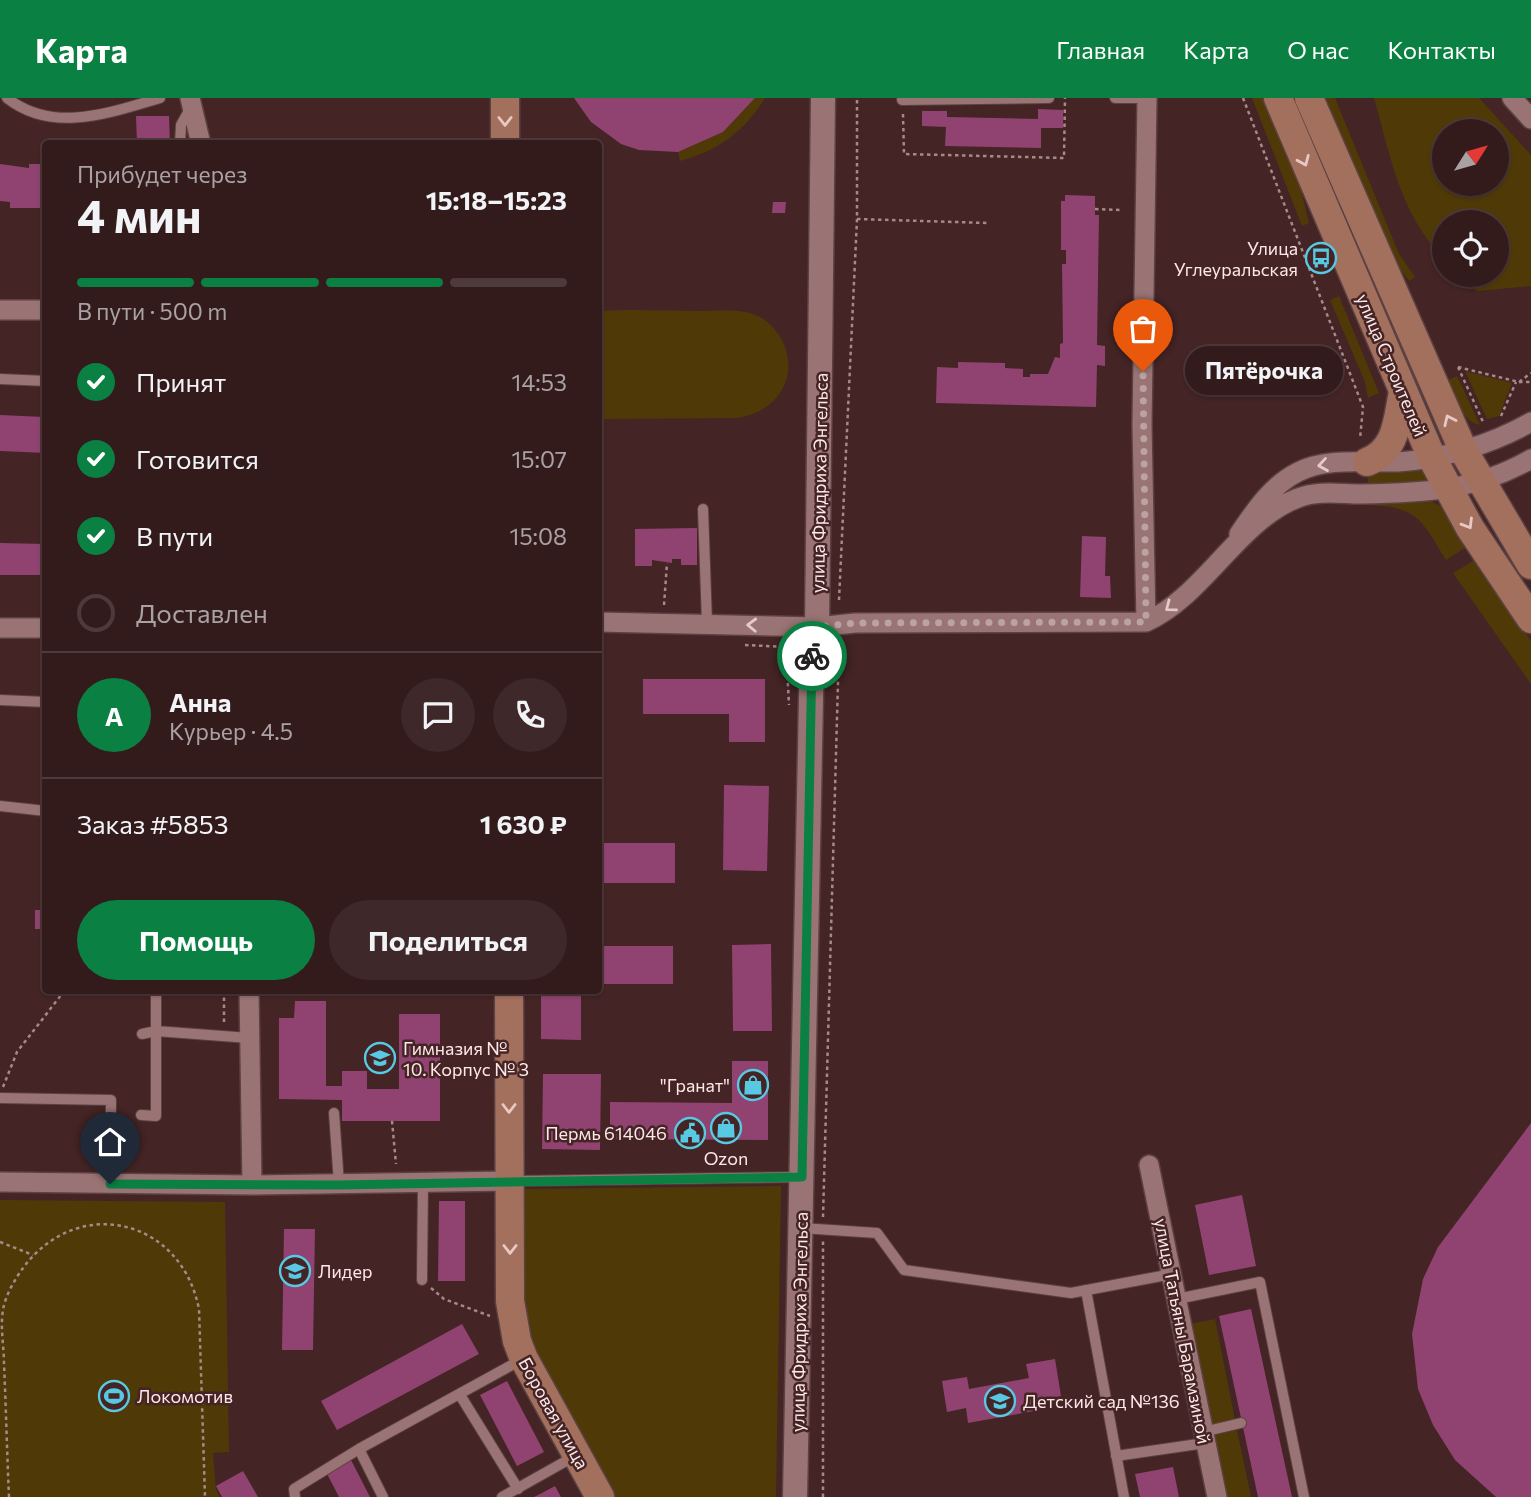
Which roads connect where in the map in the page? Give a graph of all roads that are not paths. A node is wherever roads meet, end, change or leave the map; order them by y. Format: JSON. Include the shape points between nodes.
{"nodes":[{"id":1,"x":7,"y":98,"type":"edge"},
{"id":2,"x":160,"y":98,"type":"edge"},
{"id":3,"x":505,"y":98,"type":"edge"},
{"id":4,"x":823,"y":98,"type":"edge"},
{"id":5,"x":1049,"y":98,"type":"edge"},
{"id":6,"x":1115,"y":98,"type":"edge"},
{"id":7,"x":1147,"y":98,"type":"edge"},
{"id":8,"x":1278,"y":98,"type":"edge"},
{"id":9,"x":1309,"y":98,"type":"edge"},
{"id":10,"x":1512,"y":98,"type":"edge"},
{"id":11,"x":902,"y":100,"type":"road end"},
{"id":12,"x":127,"y":102,"type":"edge"},
{"id":13,"x":191,"y":102,"type":"edge"},
{"id":14,"x":1531,"y":119,"type":"edge"},
{"id":15,"x":180,"y":140,"type":"edge"},
{"id":16,"x":200,"y":140,"type":"edge"},
{"id":17,"x":505,"y":140,"type":"edge"},
{"id":18,"x":0,"y":310,"type":"edge"},
{"id":19,"x":42,"y":310,"type":"edge"},
{"id":20,"x":0,"y":379,"type":"edge"},
{"id":21,"x":42,"y":381,"type":"edge"},
{"id":22,"x":1403,"y":392,"type":"junction"},
{"id":23,"x":1531,"y":422,"type":"edge"},
{"id":24,"x":1463,"y":450,"type":"junction"},
{"id":25,"x":1364,"y":453,"type":"junction"},
{"id":26,"x":1432,"y":458,"type":"junction"},
{"id":27,"x":1531,"y":459,"type":"edge"},
{"id":28,"x":1480,"y":483,"type":"junction"},
{"id":29,"x":1448,"y":489,"type":"junction"},
{"id":30,"x":703,"y":509,"type":"dead end"},
{"id":31,"x":1220,"y":561,"type":"junction"},
{"id":32,"x":1531,"y":565,"type":"edge"},
{"id":33,"x":1531,"y":619,"type":"edge"},
{"id":34,"x":602,"y":622,"type":"edge"},
{"id":35,"x":1146,"y":622,"type":"junction"},
{"id":36,"x":707,"y":623,"type":"junction"},
{"id":37,"x":817,"y":627,"type":"junction"},
{"id":38,"x":0,"y":628,"type":"edge"},
{"id":39,"x":42,"y":628,"type":"edge"},
{"id":40,"x":0,"y":700,"type":"edge"},
{"id":41,"x":42,"y":702,"type":"edge"},
{"id":42,"x":0,"y":806,"type":"edge"},
{"id":43,"x":42,"y":811,"type":"edge"},
{"id":44,"x":156,"y":994,"type":"edge"},
{"id":45,"x":249,"y":994,"type":"edge"},
{"id":46,"x":509,"y":994,"type":"edge"},
{"id":47,"x":156,"y":1031,"type":"junction"},
{"id":48,"x":142,"y":1034,"type":"dead end"},
{"id":49,"x":249,"y":1038,"type":"junction"},
{"id":50,"x":0,"y":1095,"type":"edge"},
{"id":51,"x":334,"y":1113,"type":"dead end"},
{"id":52,"x":141,"y":1115,"type":"dead end"},
{"id":53,"x":1149,"y":1164,"type":"dead end"},
{"id":54,"x":802,"y":1177,"type":"junction"},
{"id":55,"x":509,"y":1181,"type":"junction"},
{"id":56,"x":0,"y":1182,"type":"edge"},
{"id":57,"x":423,"y":1182,"type":"junction"},
{"id":58,"x":110,"y":1184,"type":"junction"},
{"id":59,"x":253,"y":1185,"type":"junction"},
{"id":60,"x":339,"y":1185,"type":"junction"},
{"id":61,"x":812,"y":1228,"type":"junction"},
{"id":62,"x":1172,"y":1274,"type":"junction"},
{"id":63,"x":422,"y":1280,"type":"road end"},
{"id":64,"x":1086,"y":1290,"type":"junction"},
{"id":65,"x":1177,"y":1299,"type":"junction"},
{"id":66,"x":524,"y":1359,"type":"junction"},
{"id":67,"x":460,"y":1395,"type":"junction"},
{"id":68,"x":1287,"y":1412,"type":"junction"},
{"id":69,"x":1274,"y":1415,"type":"dead end"},
{"id":70,"x":1241,"y":1423,"type":"dead end"},
{"id":71,"x":1204,"y":1438,"type":"junction"},
{"id":72,"x":359,"y":1449,"type":"junction"},
{"id":73,"x":577,"y":1455,"type":"junction"},
{"id":74,"x":1116,"y":1457,"type":"junction"},
{"id":75,"x":518,"y":1489,"type":"junction"},
{"id":76,"x":295,"y":1497,"type":"edge"},
{"id":77,"x":383,"y":1497,"type":"edge"},
{"id":78,"x":502,"y":1497,"type":"edge"},
{"id":79,"x":600,"y":1497,"type":"edge"},
{"id":80,"x":795,"y":1497,"type":"edge"},
{"id":81,"x":1124,"y":1497,"type":"edge"},
{"id":82,"x":1217,"y":1497,"type":"edge"},
{"id":83,"x":1304,"y":1497,"type":"edge"}],
"edges":[{"from":1,"to":12,"type":"lane","via":[[23,111],[71,120]]},
{"from":2,"to":12,"type":"lane"},
{"from":3,"to":17,"type":"main road","one_way":true},
{"from":4,"to":37,"type":"street","name":"улица Фридриха Энгельса"},
{"from":5,"to":11,"type":"lane"},
{"from":6,"to":7,"type":"lane"},
{"from":7,"to":35,"type":"street","via":[[1142,425]]},
{"from":8,"to":22,"type":"main road","name":"улица Строителей","one_way":true},
{"from":24,"to":9,"type":"main road","name":"улица Строителей","one_way":true},
{"from":10,"to":14,"type":"street"},
{"from":13,"to":15,"type":"lane"},
{"from":13,"to":16,"type":"street"},
{"from":18,"to":19,"type":"street"},
{"from":20,"to":21,"type":"lane"},
{"from":22,"to":25,"type":"main road","via":[[1388,449]]},
{"from":22,"to":26,"type":"main road","name":"улица Строителей"},
{"from":23,"to":24,"type":"street","via":[[1502,430]]},
{"from":24,"to":26,"type":"street"},
{"from":24,"to":28,"type":"main road","name":"улица Строителей"},
{"from":25,"to":26,"type":"street"},
{"from":25,"to":31,"type":"street","one_way":true,"via":[[1297,472],[1257,507]]},
{"from":26,"to":29,"type":"main road","name":"улица Строителей"},
{"from":27,"to":28,"type":"street"},
{"from":28,"to":29,"type":"street"},
{"from":28,"to":32,"type":"main road","name":"улица Строителей"},
{"from":29,"to":31,"type":"street","via":[[1296,498],[1243,537]]},
{"from":29,"to":33,"type":"main road","name":"улица Строителей","one_way":true},
{"from":30,"to":36,"type":"lane"},
{"from":31,"to":35,"type":"street","one_way":true,"via":[[1174,606]]},
{"from":34,"to":36,"type":"street"},
{"from":35,"to":37,"type":"street"},
{"from":37,"to":36,"type":"street","one_way":true},
{"from":37,"to":54,"type":"street","name":"улица Фридриха Энгельса","via":[[812,648]]},
{"from":38,"to":39,"type":"street"},
{"from":40,"to":41,"type":"lane"},
{"from":42,"to":43,"type":"lane"},
{"from":44,"to":47,"type":"lane"},
{"from":45,"to":49,"type":"street"},
{"from":46,"to":55,"type":"main road","name":"Боровая улица","one_way":true},
{"from":47,"to":48,"type":"lane"},
{"from":47,"to":49,"type":"lane"},
{"from":47,"to":52,"type":"lane","via":[[156,1116]]},
{"from":49,"to":59,"type":"street"},
{"from":50,"to":58,"type":"lane","via":[[111,1101]]},
{"from":51,"to":60,"type":"lane"},
{"from":53,"to":62,"type":"street","name":"улица Татьяны Барамзиной"},
{"from":54,"to":55,"type":"lane"},
{"from":54,"to":61,"type":"street","name":"улица Фридриха Энгельса"},
{"from":55,"to":57,"type":"street"},
{"from":55,"to":66,"type":"main road","name":"Боровая улица","one_way":true,"via":[[510,1301]]},
{"from":56,"to":58,"type":"street"},
{"from":57,"to":60,"type":"street"},
{"from":57,"to":63,"type":"lane"},
{"from":58,"to":59,"type":"street"},
{"from":59,"to":60,"type":"street"},
{"from":61,"to":64,"type":"lane","via":[[877,1233],[904,1270],[1071,1293]]},
{"from":61,"to":80,"type":"street","name":"улица Фридриха Энгельса"},
{"from":62,"to":64,"type":"lane"},
{"from":62,"to":65,"type":"street","name":"улица Татьяны Барамзиной"},
{"from":64,"to":74,"type":"lane"},
{"from":65,"to":68,"type":"lane","via":[[1260,1282]]},
{"from":65,"to":71,"type":"street","name":"улица Татьяны Барамзиной"},
{"from":66,"to":67,"type":"lane"},
{"from":66,"to":73,"type":"main road","name":"Боровая улица"},
{"from":67,"to":72,"type":"lane"},
{"from":67,"to":75,"type":"lane"},
{"from":68,"to":69,"type":"lane"},
{"from":68,"to":83,"type":"lane"},
{"from":70,"to":71,"type":"lane"},
{"from":71,"to":74,"type":"lane"},
{"from":71,"to":82,"type":"street","name":"улица Татьяны Барамзиной"},
{"from":72,"to":76,"type":"lane","via":[[295,1489]]},
{"from":72,"to":77,"type":"lane"},
{"from":73,"to":75,"type":"lane"},
{"from":73,"to":79,"type":"main road","name":"Боровая улица"},
{"from":74,"to":81,"type":"lane"},
{"from":75,"to":78,"type":"lane"}]}
